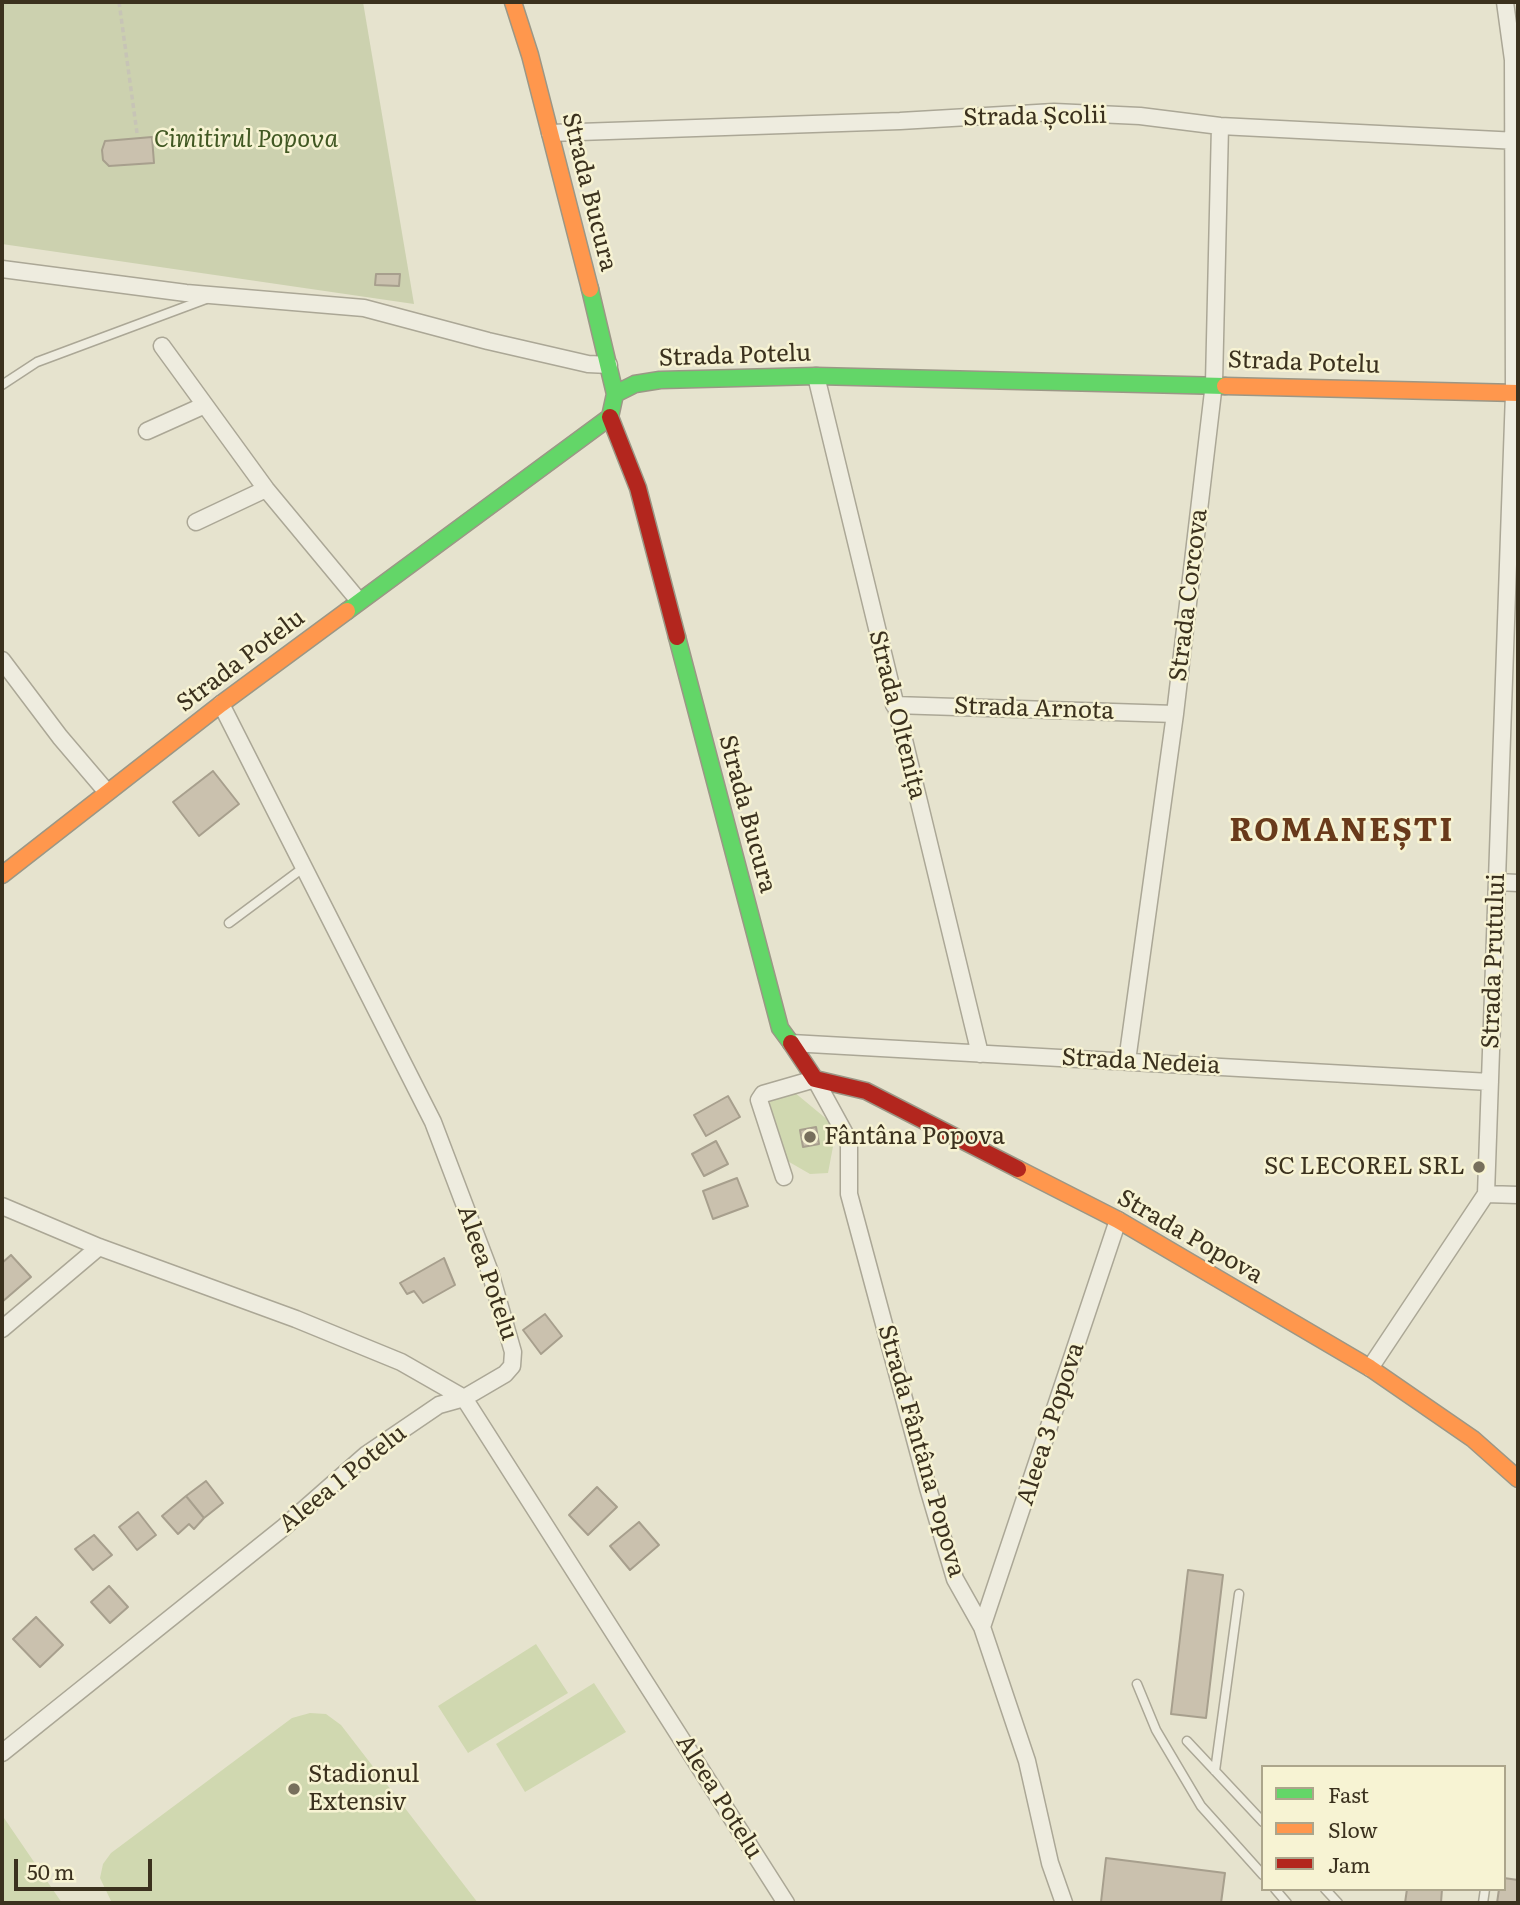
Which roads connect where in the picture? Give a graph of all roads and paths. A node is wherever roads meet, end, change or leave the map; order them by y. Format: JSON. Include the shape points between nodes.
{"nodes":[{"id":1,"x":119,"y":2,"type":"edge"},
{"id":2,"x":513,"y":2,"type":"edge"},
{"id":3,"x":1505,"y":2,"type":"edge"},
{"id":4,"x":1220,"y":126,"type":"junction"},
{"id":5,"x":137,"y":133,"type":"dead end"},
{"id":6,"x":550,"y":133,"type":"junction"},
{"id":7,"x":1516,"y":140,"type":"edge"},
{"id":8,"x":2,"y":269,"type":"edge"},
{"id":9,"x":216,"y":295,"type":"junction"},
{"id":10,"x":162,"y":346,"type":"dead end"},
{"id":11,"x":609,"y":365,"type":"junction"},
{"id":12,"x":816,"y":376,"type":"junction"},
{"id":13,"x":1214,"y":383,"type":"junction"},
{"id":14,"x":2,"y":385,"type":"edge"},
{"id":15,"x":1516,"y":393,"type":"edge"},
{"id":16,"x":615,"y":394,"type":"junction"},
{"id":17,"x":205,"y":405,"type":"junction"},
{"id":18,"x":610,"y":417,"type":"junction"},
{"id":19,"x":147,"y":431,"type":"dead end"},
{"id":20,"x":266,"y":489,"type":"junction"},
{"id":21,"x":196,"y":522,"type":"dead end"},
{"id":22,"x":1513,"y":581,"type":"edge"},
{"id":23,"x":359,"y":601,"type":"junction"},
{"id":24,"x":2,"y":660,"type":"edge"},
{"id":25,"x":220,"y":704,"type":"junction"},
{"id":26,"x":894,"y":705,"type":"junction"},
{"id":27,"x":1175,"y":714,"type":"junction"},
{"id":28,"x":106,"y":791,"type":"junction"},
{"id":29,"x":303,"y":868,"type":"junction"},
{"id":30,"x":2,"y":875,"type":"edge"},
{"id":31,"x":1497,"y":882,"type":"junction"},
{"id":32,"x":1518,"y":883,"type":"edge"},
{"id":33,"x":229,"y":923,"type":"dead end"},
{"id":34,"x":791,"y":1044,"type":"junction"},
{"id":35,"x":980,"y":1054,"type":"junction"},
{"id":36,"x":1127,"y":1061,"type":"junction"},
{"id":37,"x":815,"y":1079,"type":"junction"},
{"id":38,"x":1490,"y":1082,"type":"junction"},
{"id":39,"x":783,"y":1177,"type":"dead end"},
{"id":40,"x":1486,"y":1194,"type":"junction"},
{"id":41,"x":1518,"y":1195,"type":"edge"},
{"id":42,"x":2,"y":1206,"type":"edge"},
{"id":43,"x":1118,"y":1220,"type":"junction"},
{"id":44,"x":99,"y":1247,"type":"junction"},
{"id":45,"x":2,"y":1329,"type":"edge"},
{"id":46,"x":1370,"y":1368,"type":"junction"},
{"id":47,"x":464,"y":1398,"type":"junction"},
{"id":48,"x":1518,"y":1479,"type":"edge"},
{"id":49,"x":1239,"y":1594,"type":"dead end"},
{"id":50,"x":982,"y":1627,"type":"junction"},
{"id":51,"x":1137,"y":1684,"type":"dead end"},
{"id":52,"x":1187,"y":1741,"type":"dead end"},
{"id":53,"x":2,"y":1753,"type":"edge"},
{"id":54,"x":1215,"y":1771,"type":"junction"},
{"id":55,"x":1261,"y":1820,"type":"edge"},
{"id":56,"x":1261,"y":1873,"type":"edge"},
{"id":57,"x":786,"y":1903,"type":"edge"},
{"id":58,"x":1064,"y":1903,"type":"edge"}],
"edges":[{"from":1,"to":5,"type":"path"},
{"from":2,"to":6,"type":"street","name":"Strada Bucura"},
{"from":3,"to":7,"type":"street","name":"Strada Prutului"},
{"from":4,"to":6,"type":"street","name":"Strada Școlii","via":[[1054,112]]},
{"from":4,"to":7,"type":"street","name":"Strada Școlii"},
{"from":4,"to":13,"type":"street","name":"Strada Corcova"},
{"from":6,"to":11,"type":"street","name":"Strada Bucura"},
{"from":7,"to":15,"type":"street","name":"Strada Prutului"},
{"from":8,"to":9,"type":"street"},
{"from":9,"to":11,"type":"street","via":[[364,307],[501,344]]},
{"from":9,"to":14,"type":"lane","via":[[37,362]]},
{"from":10,"to":17,"type":"street"},
{"from":11,"to":16,"type":"street","name":"Strada Bucura"},
{"from":12,"to":13,"type":"street","name":"Strada Potelu"},
{"from":12,"to":16,"type":"street","name":"Strada Potelu","via":[[660,380],[635,384]]},
{"from":12,"to":26,"type":"street","name":"Strada Oltenița"},
{"from":13,"to":15,"type":"street","name":"Strada Potelu"},
{"from":13,"to":27,"type":"street","name":"Strada Corcova"},
{"from":15,"to":22,"type":"street","name":"Strada Prutului"},
{"from":16,"to":18,"type":"street"},
{"from":17,"to":19,"type":"street"},
{"from":17,"to":20,"type":"street"},
{"from":18,"to":23,"type":"street","name":"Strada Potelu"},
{"from":18,"to":34,"type":"street","name":"Strada Bucura","via":[[638,488],[780,1028]]},
{"from":20,"to":21,"type":"street"},
{"from":20,"to":23,"type":"street"},
{"from":22,"to":31,"type":"street","name":"Strada Prutului"},
{"from":23,"to":25,"type":"street","name":"Strada Potelu"},
{"from":24,"to":28,"type":"street"},
{"from":25,"to":28,"type":"street","name":"Strada Potelu"},
{"from":25,"to":29,"type":"street","name":"Aleea Potelu"},
{"from":26,"to":27,"type":"street","name":"Strada Arnota"},
{"from":26,"to":35,"type":"street","name":"Strada Oltenița"},
{"from":27,"to":36,"type":"street","name":"Strada Corcova"},
{"from":28,"to":30,"type":"street","name":"Strada Potelu"},
{"from":29,"to":33,"type":"lane"},
{"from":29,"to":47,"type":"street","name":"Aleea Potelu","via":[[433,1122],[490,1272],[513,1352],[512,1366]]},
{"from":31,"to":32,"type":"street"},
{"from":31,"to":38,"type":"street","name":"Strada Prutului"},
{"from":34,"to":35,"type":"street","name":"Strada Nedeia"},
{"from":34,"to":37,"type":"street","name":"Strada Bucura"},
{"from":35,"to":36,"type":"street","name":"Strada Nedeia"},
{"from":36,"to":38,"type":"street","name":"Strada Nedeia"},
{"from":37,"to":39,"type":"street","via":[[763,1094],[759,1100]]},
{"from":37,"to":43,"type":"street","name":"Strada Popova","via":[[866,1091]]},
{"from":37,"to":50,"type":"street","name":"Strada Fântâna Popova","via":[[849,1141],[849,1194],[860,1241],[955,1579]]},
{"from":38,"to":40,"type":"street","name":"Strada Prutului"},
{"from":40,"to":41,"type":"street"},
{"from":40,"to":46,"type":"street"},
{"from":42,"to":44,"type":"street"},
{"from":43,"to":46,"type":"street","name":"Strada Popova"},
{"from":43,"to":50,"type":"street","name":"Aleea 3 Popova"},
{"from":44,"to":45,"type":"street"},
{"from":44,"to":47,"type":"street","via":[[401,1362]]},
{"from":46,"to":48,"type":"street","name":"Strada Popova","via":[[1473,1438]]},
{"from":47,"to":53,"type":"street","name":"Aleea 1 Potelu","via":[[439,1405],[368,1454]]},
{"from":47,"to":57,"type":"street","name":"Aleea Potelu"},
{"from":49,"to":54,"type":"lane"},
{"from":50,"to":58,"type":"street","name":"Strada Fântâna Popova","via":[[1027,1761]]},
{"from":51,"to":56,"type":"lane","via":[[1156,1730],[1201,1806]]},
{"from":52,"to":54,"type":"lane"},
{"from":54,"to":55,"type":"lane"}]}
